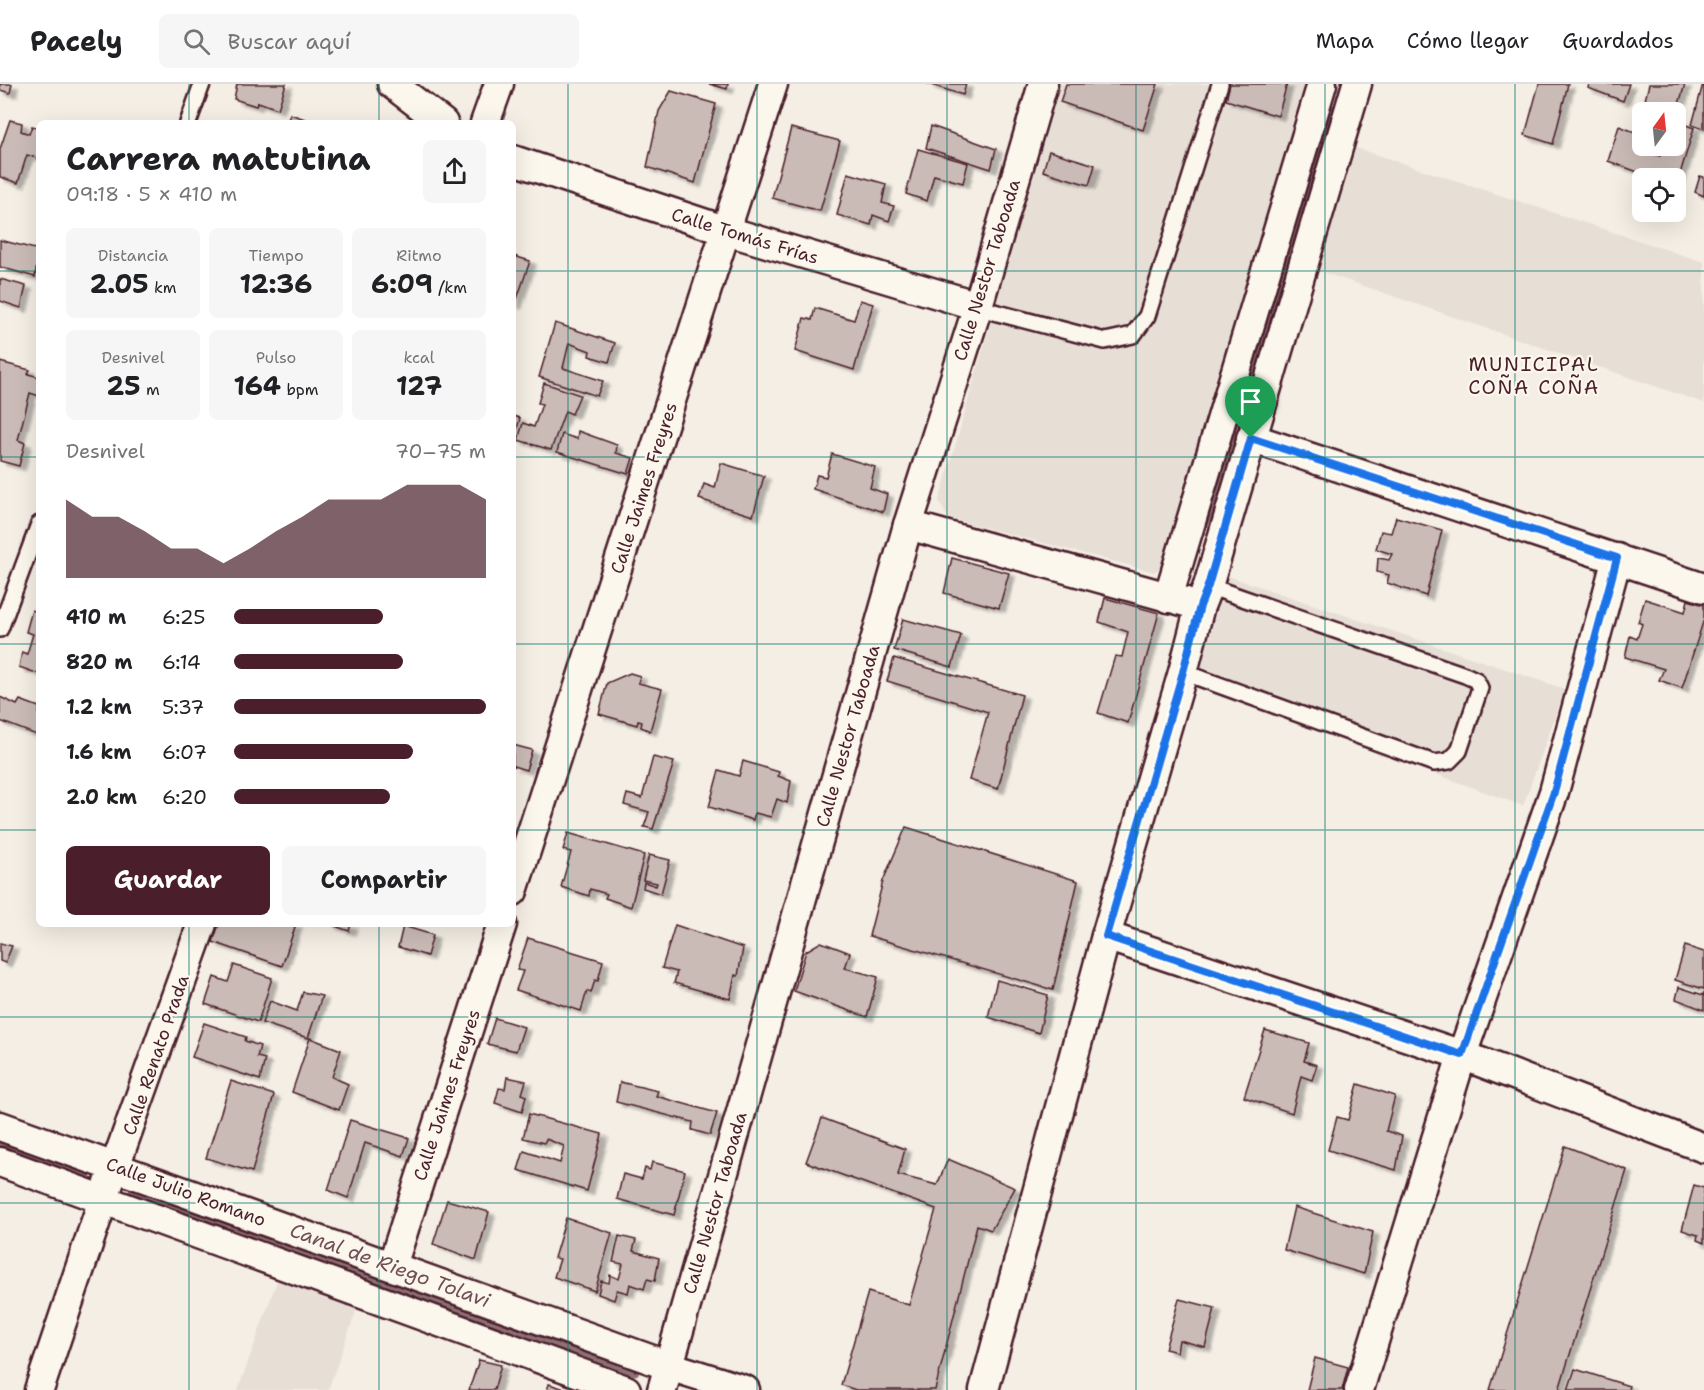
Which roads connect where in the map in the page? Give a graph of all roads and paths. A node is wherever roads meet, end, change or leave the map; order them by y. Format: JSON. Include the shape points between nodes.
{"nodes":[{"id":1,"x":202,"y":84,"type":"edge"},
{"id":2,"x":392,"y":84,"type":"edge"},
{"id":3,"x":499,"y":84,"type":"edge"},
{"id":4,"x":774,"y":84,"type":"edge"},
{"id":5,"x":1043,"y":84,"type":"edge"},
{"id":6,"x":1221,"y":84,"type":"edge"},
{"id":7,"x":1322,"y":84,"type":"edge"},
{"id":8,"x":1357,"y":84,"type":"edge"},
{"id":9,"x":189,"y":120,"type":"edge"},
{"id":10,"x":439,"y":120,"type":"edge"},
{"id":11,"x":486,"y":120,"type":"edge"},
{"id":12,"x":516,"y":161,"type":"edge"},
{"id":13,"x":727,"y":231,"type":"junction"},
{"id":14,"x":978,"y":306,"type":"junction"},
{"id":15,"x":1251,"y":438,"type":"junction"},
{"id":16,"x":908,"y":525,"type":"junction"},
{"id":17,"x":36,"y":532,"type":"edge"},
{"id":18,"x":1617,"y":558,"type":"junction"},
{"id":19,"x":1704,"y":588,"type":"edge"},
{"id":20,"x":1204,"y":596,"type":"junction"},
{"id":21,"x":1168,"y":598,"type":"junction"},
{"id":22,"x":0,"y":629,"type":"edge"},
{"id":23,"x":1183,"y":672,"type":"junction"},
{"id":24,"x":516,"y":882,"type":"edge"},
{"id":25,"x":201,"y":927,"type":"edge"},
{"id":26,"x":501,"y":927,"type":"edge"},
{"id":27,"x":1106,"y":936,"type":"junction"},
{"id":28,"x":1462,"y":1055,"type":"junction"},
{"id":29,"x":0,"y":1126,"type":"edge"},
{"id":30,"x":1704,"y":1148,"type":"edge"},
{"id":31,"x":0,"y":1162,"type":"edge"},
{"id":32,"x":116,"y":1168,"type":"junction"},
{"id":33,"x":103,"y":1200,"type":"junction"},
{"id":34,"x":392,"y":1266,"type":"junction"},
{"id":35,"x":666,"y":1378,"type":"edge"},
{"id":36,"x":39,"y":1390,"type":"edge"},
{"id":37,"x":626,"y":1390,"type":"edge"},
{"id":38,"x":745,"y":1390,"type":"edge"},
{"id":39,"x":984,"y":1390,"type":"edge"},
{"id":40,"x":1359,"y":1390,"type":"edge"}],
"edges":[{"from":1,"to":9,"type":"lane"},
{"from":2,"to":10,"type":"street"},
{"from":3,"to":11,"type":"street"},
{"from":4,"to":13,"type":"street","name":"Calle Jaimes Freyres"},
{"from":5,"to":14,"type":"street","name":"Calle Nestor Taboada"},
{"from":6,"to":14,"type":"lane","via":[[1147,316],[1133,335],[1105,341]]},
{"from":7,"to":21,"type":"street"},
{"from":8,"to":15,"type":"street"},
{"from":12,"to":13,"type":"street","name":"Calle Tomás Frías"},
{"from":13,"to":14,"type":"street","name":"Calle Tomás Frías"},
{"from":13,"to":24,"type":"street","name":"Calle Jaimes Freyres"},
{"from":14,"to":16,"type":"street","name":"Calle Nestor Taboada"},
{"from":15,"to":18,"type":"street"},
{"from":15,"to":20,"type":"street"},
{"from":16,"to":21,"type":"street"},
{"from":16,"to":35,"type":"street","name":"Calle Nestor Taboada"},
{"from":17,"to":22,"type":"lane"},
{"from":18,"to":19,"type":"street"},
{"from":18,"to":28,"type":"street","via":[[1554,792]]},
{"from":20,"to":21,"type":"street"},
{"from":20,"to":23,"type":"street"},
{"from":20,"to":23,"type":"lane","via":[[1465,675],[1480,687],[1459,751],[1449,760],[1434,763]]},
{"from":23,"to":27,"type":"street"},
{"from":25,"to":32,"type":"street","name":"Calle Renato Prada"},
{"from":26,"to":34,"type":"street","name":"Calle Jaimes Freyres"},
{"from":27,"to":28,"type":"street"},
{"from":27,"to":39,"type":"street"},
{"from":28,"to":30,"type":"street"},
{"from":28,"to":40,"type":"street"},
{"from":29,"to":32,"type":"street","name":"Calle Julio Romano"},
{"from":31,"to":33,"type":"street","name":"Calle Julio Romano"},
{"from":32,"to":33,"type":"street","name":"Calle Renato Prada"},
{"from":32,"to":34,"type":"street","name":"Calle Julio Romano"},
{"from":33,"to":36,"type":"street","name":"Calle Renato Prada"},
{"from":33,"to":37,"type":"street","name":"Calle Julio Romano"},
{"from":34,"to":35,"type":"street","name":"Calle Julio Romano"},
{"from":35,"to":38,"type":"street","name":"Calle Julio Romano"}]}
